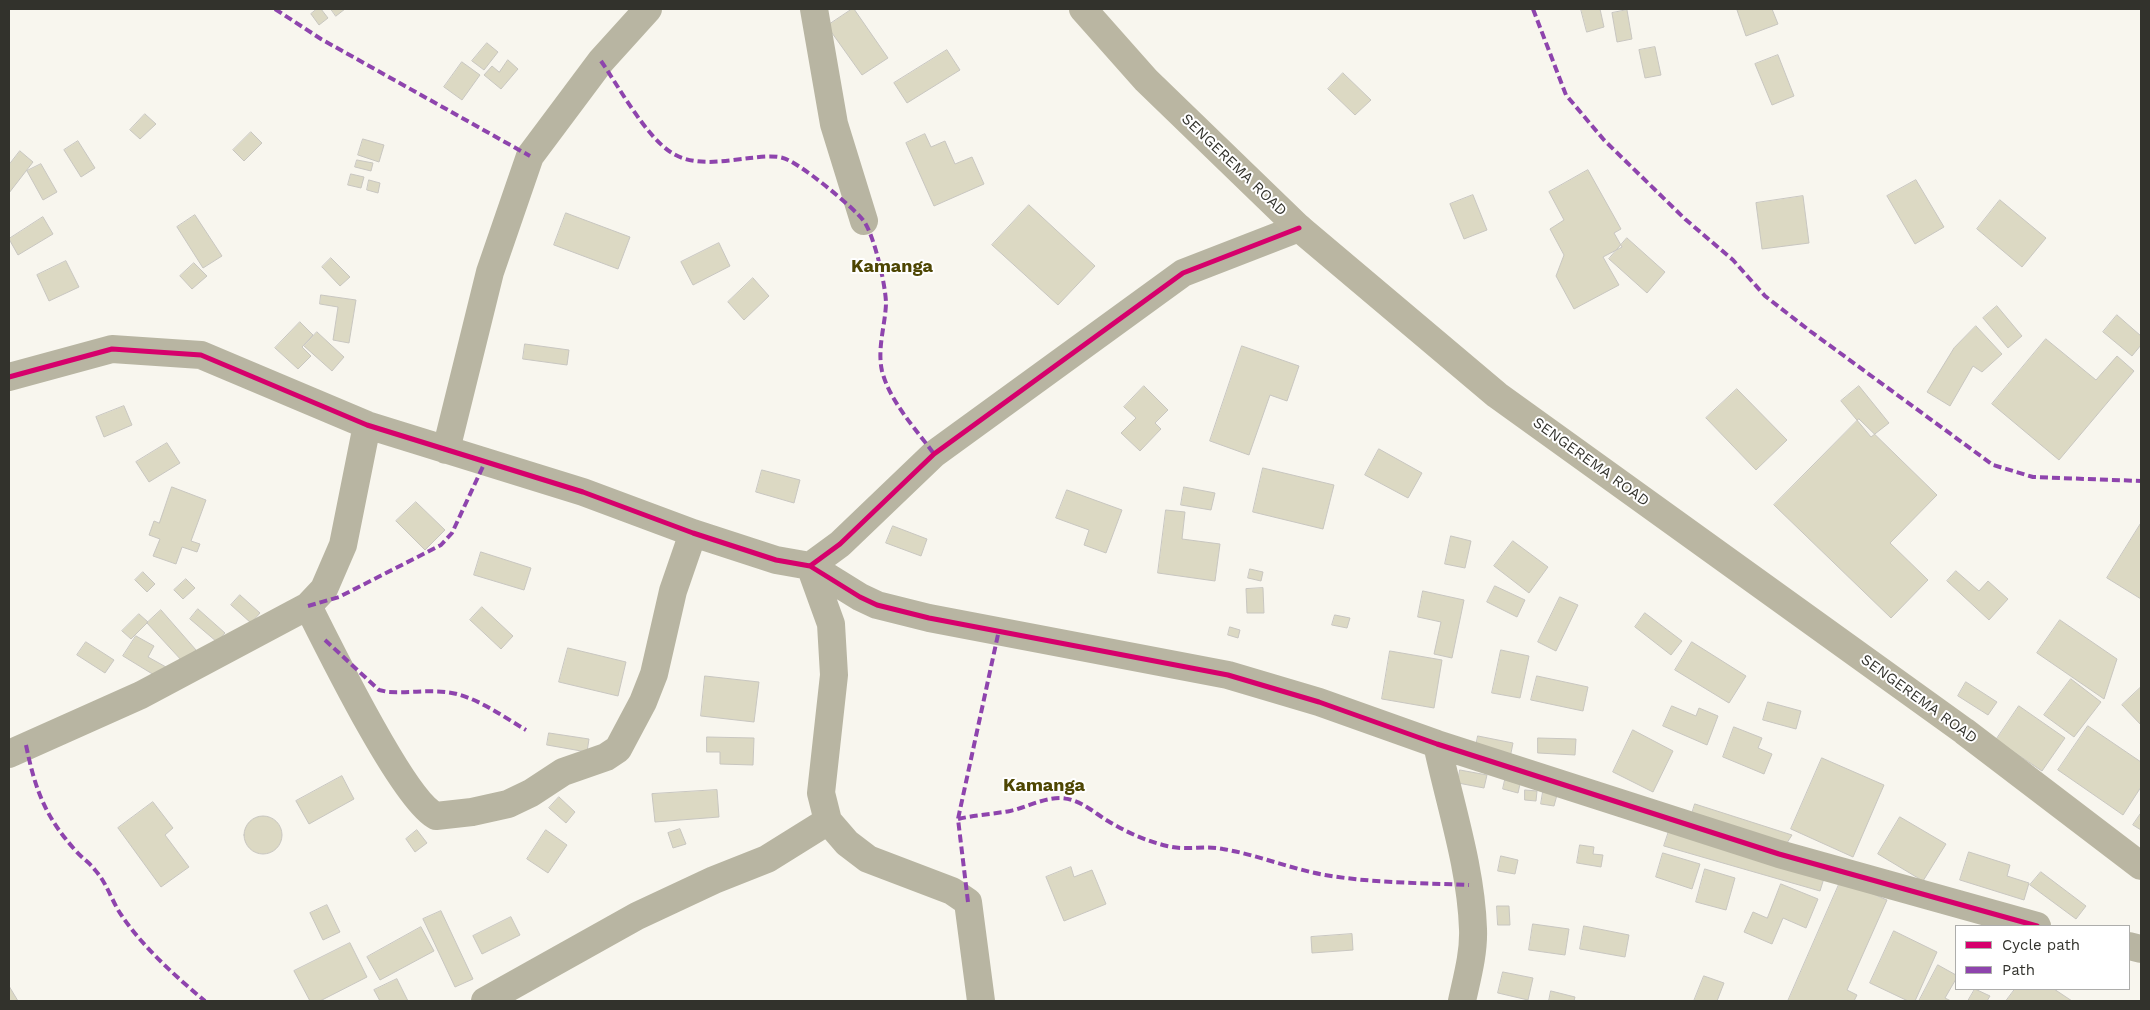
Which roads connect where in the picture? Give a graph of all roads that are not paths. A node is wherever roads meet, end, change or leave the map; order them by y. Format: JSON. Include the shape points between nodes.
{"nodes":[{"id":1,"x":648,"y":9,"type":"edge"},
{"id":2,"x":814,"y":9,"type":"edge"},
{"id":3,"x":1082,"y":9,"type":"edge"},
{"id":4,"x":864,"y":221,"type":"dead end"},
{"id":5,"x":1299,"y":228,"type":"junction"},
{"id":6,"x":9,"y":378,"type":"edge"},
{"id":7,"x":367,"y":425,"type":"junction"},
{"id":8,"x":446,"y":450,"type":"junction"},
{"id":9,"x":693,"y":533,"type":"junction"},
{"id":10,"x":810,"y":566,"type":"junction"},
{"id":11,"x":308,"y":606,"type":"junction"},
{"id":12,"x":1437,"y":744,"type":"junction"},
{"id":13,"x":9,"y":754,"type":"edge"},
{"id":14,"x":828,"y":821,"type":"junction"},
{"id":15,"x":2141,"y":866,"type":"edge"},
{"id":16,"x":2034,"y":925,"type":"edge"},
{"id":17,"x":485,"y":1001,"type":"edge"},
{"id":18,"x":981,"y":1001,"type":"edge"},
{"id":19,"x":1462,"y":1001,"type":"edge"}],
"edges":[{"from":1,"to":8,"type":"street","via":[[601,60],[530,156],[490,272]]},
{"from":2,"to":4,"type":"street","via":[[834,124]]},
{"from":3,"to":5,"type":"main road","name":"SENGEREMA ROAD","via":[[1146,80]]},
{"from":5,"to":10,"type":"street","via":[[1183,272],[934,454],[840,544]]},
{"from":5,"to":15,"type":"main road","name":"SENGEREMA ROAD","via":[[1497,395],[1964,731]]},
{"from":6,"to":7,"type":"street","via":[[112,349],[201,355]]},
{"from":7,"to":8,"type":"street"},
{"from":7,"to":11,"type":"street","via":[[343,545],[324,589]]},
{"from":8,"to":9,"type":"street","via":[[583,492]]},
{"from":9,"to":10,"type":"street","via":[[776,560]]},
{"from":9,"to":11,"type":"street","via":[[673,591],[654,674],[618,749],[606,757],[556,776],[519,800],[472,812],[436,816],[420,802],[382,744]]},
{"from":10,"to":12,"type":"street","via":[[877,605],[929,618],[1228,675],[1318,702]]},
{"from":10,"to":14,"type":"street","via":[[831,624],[834,676],[821,793]]},
{"from":11,"to":13,"type":"street","via":[[141,695]]},
{"from":12,"to":16,"type":"street","via":[[1779,854]]},
{"from":12,"to":19,"type":"street","via":[[1469,885],[1473,931]]},
{"from":14,"to":17,"type":"street","via":[[767,859],[637,916]]},
{"from":14,"to":18,"type":"street","via":[[847,843],[868,859],[952,891],[968,902]]}]}
